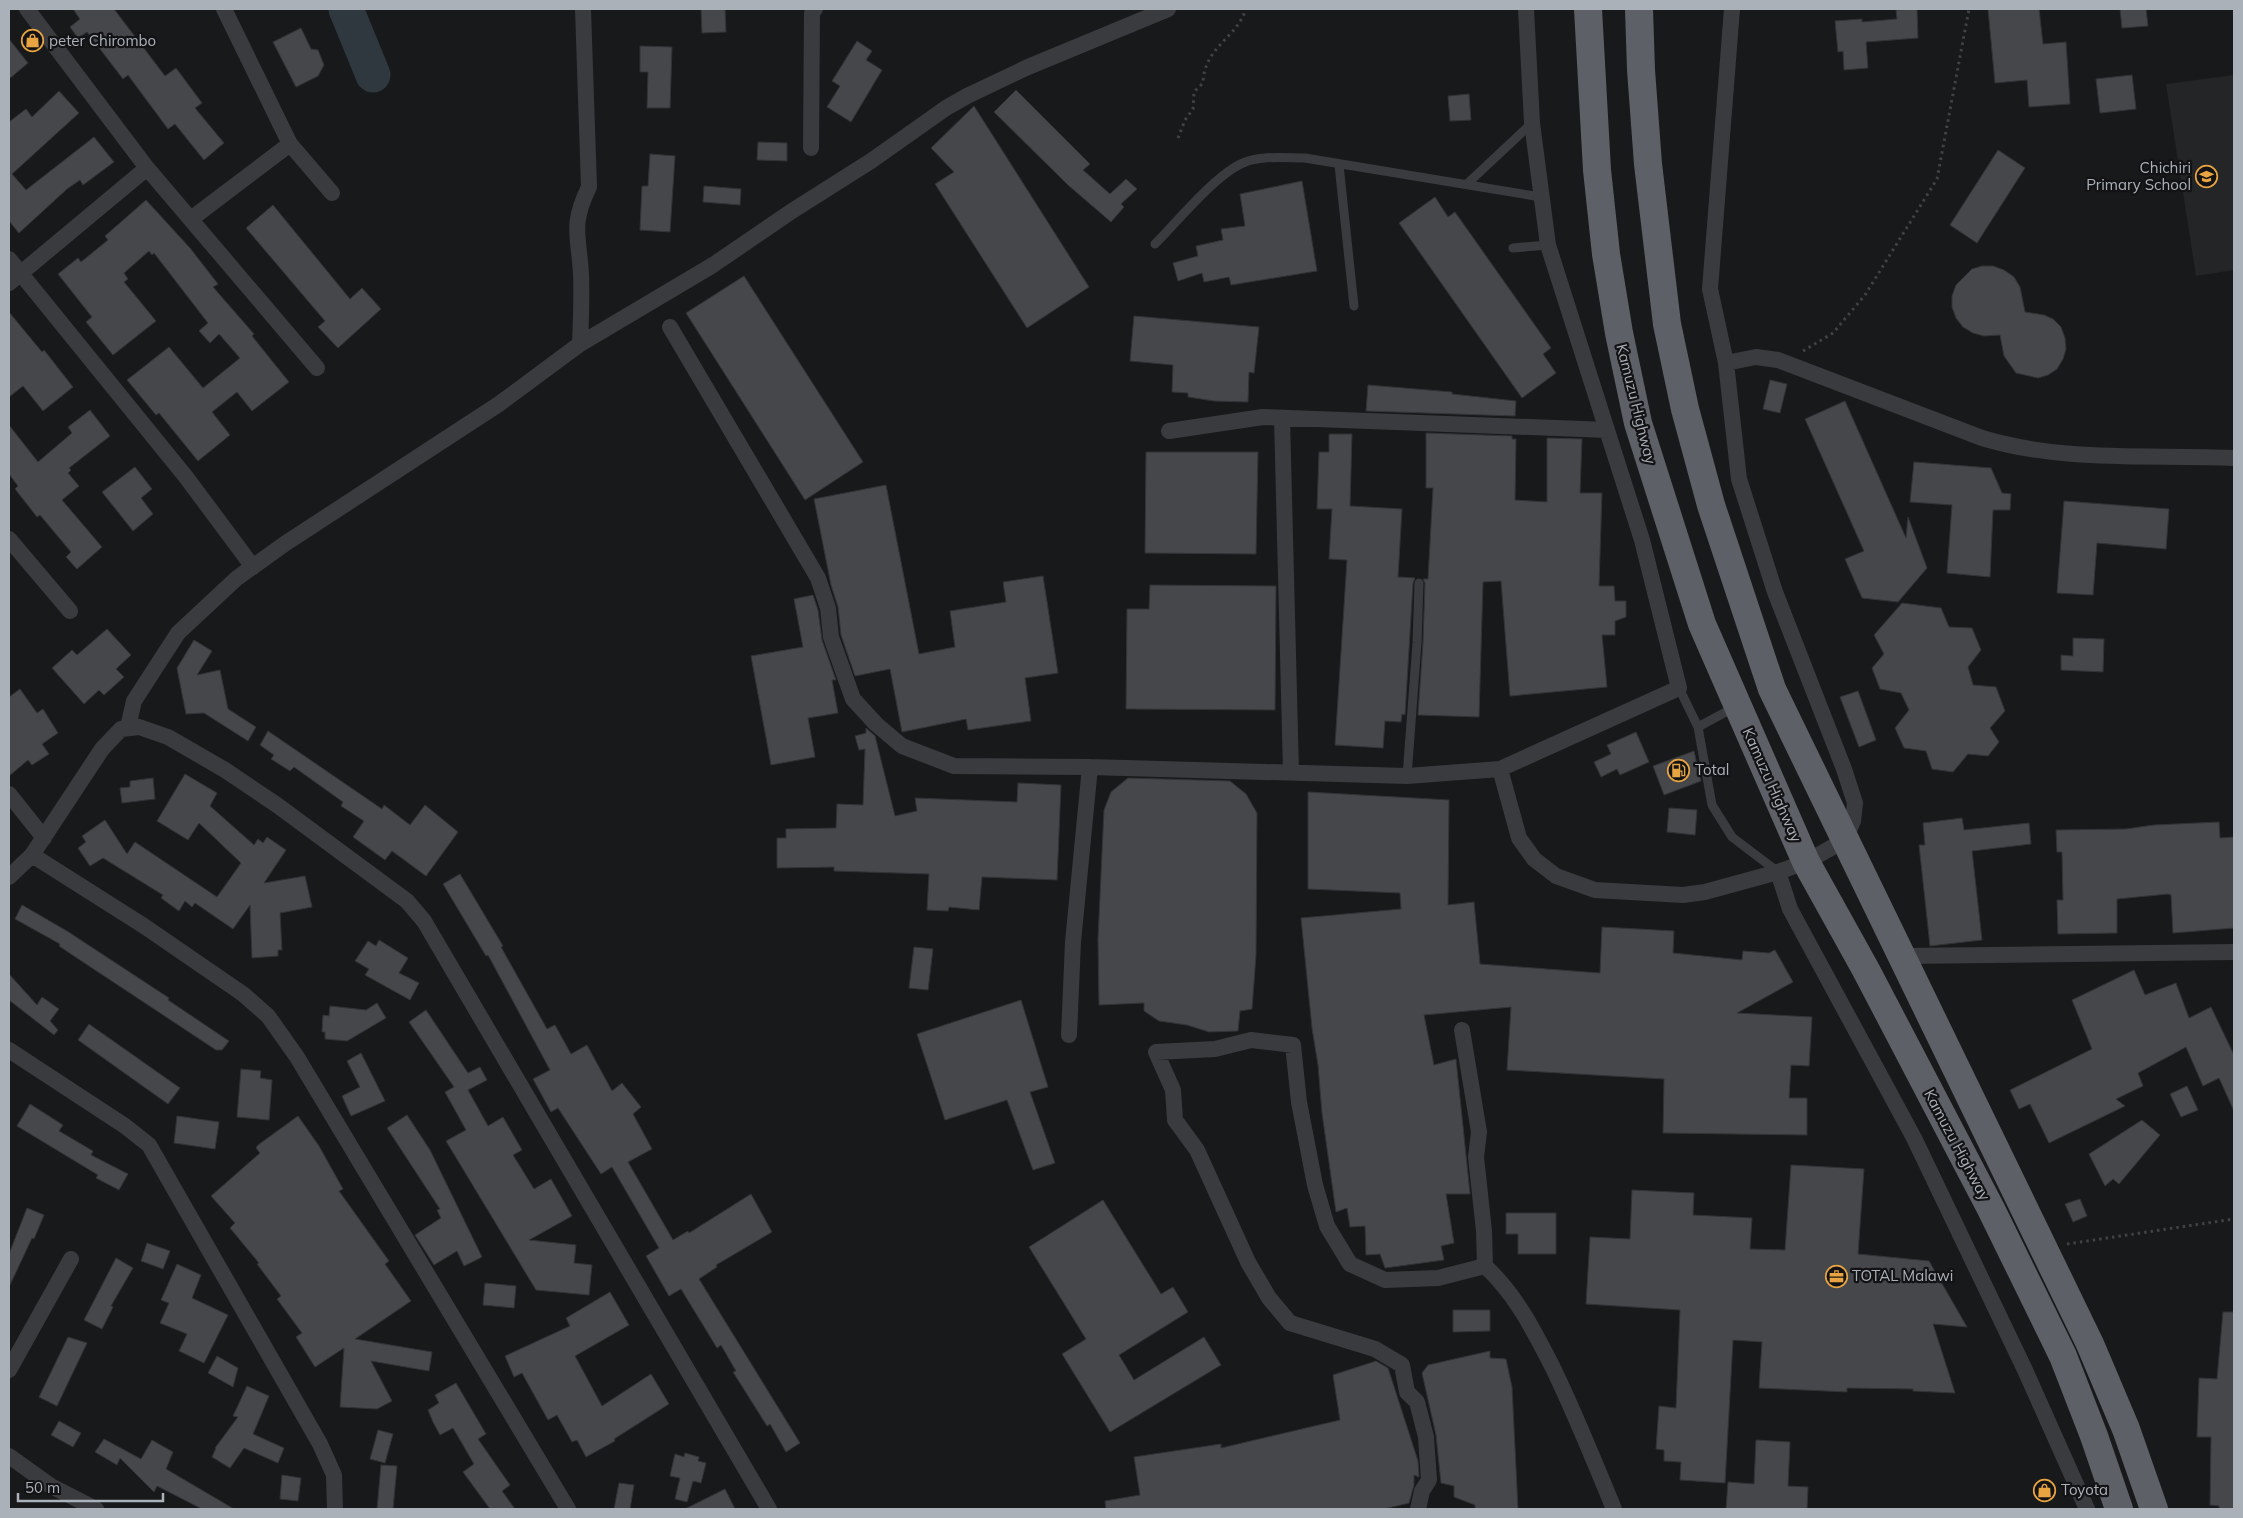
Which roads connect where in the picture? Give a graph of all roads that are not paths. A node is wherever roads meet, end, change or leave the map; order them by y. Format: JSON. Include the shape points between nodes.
{"nodes":[{"id":1,"x":27,"y":9,"type":"edge"},
{"id":2,"x":224,"y":9,"type":"edge"},
{"id":3,"x":583,"y":9,"type":"edge"},
{"id":4,"x":815,"y":9,"type":"edge"},
{"id":5,"x":1168,"y":9,"type":"edge"},
{"id":6,"x":1526,"y":9,"type":"edge"},
{"id":7,"x":1588,"y":9,"type":"edge"},
{"id":8,"x":1640,"y":9,"type":"edge"},
{"id":9,"x":1732,"y":9,"type":"edge"},
{"id":10,"x":1532,"y":123,"type":"junction"},
{"id":11,"x":290,"y":144,"type":"junction"},
{"id":12,"x":811,"y":148,"type":"dead end"},
{"id":13,"x":1339,"y":165,"type":"junction"},
{"id":14,"x":147,"y":168,"type":"junction"},
{"id":15,"x":1468,"y":183,"type":"junction"},
{"id":16,"x":332,"y":192,"type":"dead end"},
{"id":17,"x":1541,"y":197,"type":"junction"},
{"id":18,"x":191,"y":219,"type":"junction"},
{"id":19,"x":1155,"y":244,"type":"dead end"},
{"id":20,"x":1548,"y":245,"type":"junction"},
{"id":21,"x":1513,"y":248,"type":"dead end"},
{"id":22,"x":9,"y":259,"type":"edge"},
{"id":23,"x":15,"y":278,"type":"edge"},
{"id":24,"x":1354,"y":306,"type":"dead end"},
{"id":25,"x":670,"y":327,"type":"dead end"},
{"id":26,"x":580,"y":344,"type":"junction"},
{"id":27,"x":1726,"y":363,"type":"junction"},
{"id":28,"x":317,"y":368,"type":"dead end"},
{"id":29,"x":1282,"y":418,"type":"junction"},
{"id":30,"x":1607,"y":430,"type":"junction"},
{"id":31,"x":1169,"y":431,"type":"dead end"},
{"id":32,"x":2234,"y":458,"type":"edge"},
{"id":33,"x":9,"y":540,"type":"edge"},
{"id":34,"x":253,"y":567,"type":"junction"},
{"id":35,"x":1419,"y":583,"type":"dead end"},
{"id":36,"x":70,"y":611,"type":"dead end"},
{"id":37,"x":1679,"y":688,"type":"junction"},
{"id":38,"x":1737,"y":706,"type":"junction"},
{"id":39,"x":128,"y":727,"type":"junction"},
{"id":40,"x":1698,"y":727,"type":"junction"},
{"id":41,"x":1090,"y":766,"type":"junction"},
{"id":42,"x":1500,"y":769,"type":"junction"},
{"id":43,"x":1291,"y":772,"type":"junction"},
{"id":44,"x":1407,"y":776,"type":"junction"},
{"id":45,"x":9,"y":794,"type":"edge"},
{"id":46,"x":44,"y":838,"type":"junction"},
{"id":47,"x":1845,"y":840,"type":"junction"},
{"id":48,"x":32,"y":855,"type":"junction"},
{"id":49,"x":1806,"y":862,"type":"junction"},
{"id":50,"x":1778,"y":872,"type":"junction"},
{"id":51,"x":9,"y":877,"type":"edge"},
{"id":52,"x":2234,"y":952,"type":"edge"},
{"id":53,"x":1904,"y":956,"type":"junction"},
{"id":54,"x":1462,"y":1030,"type":"dead end"},
{"id":55,"x":1069,"y":1035,"type":"dead end"},
{"id":56,"x":10,"y":1054,"type":"edge"},
{"id":57,"x":72,"y":1259,"type":"dead end"},
{"id":58,"x":1485,"y":1266,"type":"junction"},
{"id":59,"x":9,"y":1370,"type":"edge"},
{"id":60,"x":9,"y":1456,"type":"edge"},
{"id":61,"x":96,"y":1509,"type":"edge"},
{"id":62,"x":335,"y":1509,"type":"edge"},
{"id":63,"x":568,"y":1509,"type":"edge"},
{"id":64,"x":770,"y":1509,"type":"edge"},
{"id":65,"x":1418,"y":1509,"type":"edge"},
{"id":66,"x":1614,"y":1509,"type":"edge"},
{"id":67,"x":2086,"y":1509,"type":"edge"},
{"id":68,"x":2119,"y":1509,"type":"edge"},
{"id":69,"x":2154,"y":1509,"type":"edge"}],
"edges":[{"from":1,"to":14,"type":"street"},
{"from":2,"to":11,"type":"street"},
{"from":3,"to":26,"type":"street","via":[[589,187],[576,222],[581,274]]},
{"from":4,"to":12,"type":"street","via":[[812,13]]},
{"from":5,"to":26,"type":"street","via":[[967,96],[713,266]]},
{"from":6,"to":10,"type":"street"},
{"from":7,"to":38,"type":"highway","name":"Kamuzu Highway","via":[[1597,170],[1606,254],[1638,423],[1702,624]]},
{"from":8,"to":47,"type":"highway","name":"Kamuzu Highway","via":[[1641,70],[1657,248],[1667,324],[1685,410],[1710,505],[1772,689]]},
{"from":9,"to":27,"type":"street","via":[[1710,289]]},
{"from":10,"to":15,"type":"lane"},
{"from":10,"to":17,"type":"street"},
{"from":11,"to":16,"type":"street"},
{"from":11,"to":18,"type":"street"},
{"from":13,"to":15,"type":"lane"},
{"from":13,"to":19,"type":"lane","via":[[1304,158],[1273,157],[1244,162],[1216,181]]},
{"from":13,"to":24,"type":"lane"},
{"from":14,"to":18,"type":"street"},
{"from":14,"to":23,"type":"street"},
{"from":15,"to":17,"type":"lane"},
{"from":17,"to":20,"type":"street"},
{"from":18,"to":28,"type":"street"},
{"from":20,"to":21,"type":"lane"},
{"from":20,"to":30,"type":"street"},
{"from":22,"to":23,"type":"street"},
{"from":23,"to":34,"type":"street","via":[[186,477]]},
{"from":25,"to":41,"type":"street","via":[[818,578],[828,608],[831,637],[853,699],[876,724],[902,746],[954,766]]},
{"from":26,"to":34,"type":"street","via":[[499,404]]},
{"from":27,"to":32,"type":"street","via":[[1767,356],[2012,447],[2043,452],[2152,458]]},
{"from":27,"to":47,"type":"street","via":[[1739,478],[1775,592],[1855,803]]},
{"from":29,"to":30,"type":"street"},
{"from":29,"to":31,"type":"street","via":[[1263,417]]},
{"from":29,"to":43,"type":"street"},
{"from":30,"to":37,"type":"street","via":[[1642,540]]},
{"from":33,"to":36,"type":"street"},
{"from":34,"to":39,"type":"street","via":[[178,634],[134,701]]},
{"from":35,"to":44,"type":"lane"},
{"from":37,"to":40,"type":"lane"},
{"from":37,"to":42,"type":"street"},
{"from":38,"to":40,"type":"lane"},
{"from":38,"to":49,"type":"highway","name":"Kamuzu Highway"},
{"from":39,"to":46,"type":"street","via":[[115,734],[102,749]]},
{"from":39,"to":64,"type":"street","via":[[139,727],[168,737],[224,770],[277,804],[416,910]]},
{"from":40,"to":50,"type":"lane","via":[[1709,793],[1722,823],[1732,837]]},
{"from":41,"to":43,"type":"street"},
{"from":41,"to":55,"type":"street","via":[[1073,942]]},
{"from":42,"to":44,"type":"street"},
{"from":42,"to":50,"type":"street","via":[[1519,838],[1534,859],[1556,876],[1595,890],[1683,894],[1705,892]]},
{"from":43,"to":44,"type":"street"},
{"from":45,"to":46,"type":"street"},
{"from":46,"to":48,"type":"street"},
{"from":47,"to":49,"type":"street"},
{"from":47,"to":53,"type":"highway","name":"Kamuzu Highway"},
{"from":48,"to":51,"type":"street"},
{"from":48,"to":63,"type":"street","via":[[144,926],[243,994],[268,1016],[297,1057]]},
{"from":49,"to":50,"type":"street"},
{"from":49,"to":68,"type":"highway","name":"Kamuzu Highway","via":[[1990,1209],[2062,1356]]},
{"from":50,"to":67,"type":"street","via":[[1790,909],[1914,1138],[2025,1370]]},
{"from":52,"to":53,"type":"street"},
{"from":53,"to":69,"type":"highway","name":"Kamuzu Highway","via":[[2090,1344],[2126,1429]]},
{"from":54,"to":58,"type":"street","via":[[1479,1132],[1476,1157]]},
{"from":56,"to":62,"type":"street","via":[[118,1121],[149,1145],[320,1444],[334,1476]]},
{"from":57,"to":59,"type":"street"},
{"from":58,"to":65,"type":"street","via":[[1438,1278],[1385,1280],[1350,1264],[1327,1226],[1315,1184],[1299,1102],[1293,1045],[1251,1040],[1215,1049],[1156,1052],[1173,1090],[1175,1120],[1197,1150],[1248,1262],[1269,1298],[1290,1323],[1375,1349],[1402,1365],[1407,1392],[1417,1402],[1426,1437],[1429,1480],[1422,1491]]},
{"from":58,"to":66,"type":"street","via":[[1503,1283],[1528,1318],[1568,1398]]},
{"from":60,"to":61,"type":"street","via":[[50,1486]]}]}
